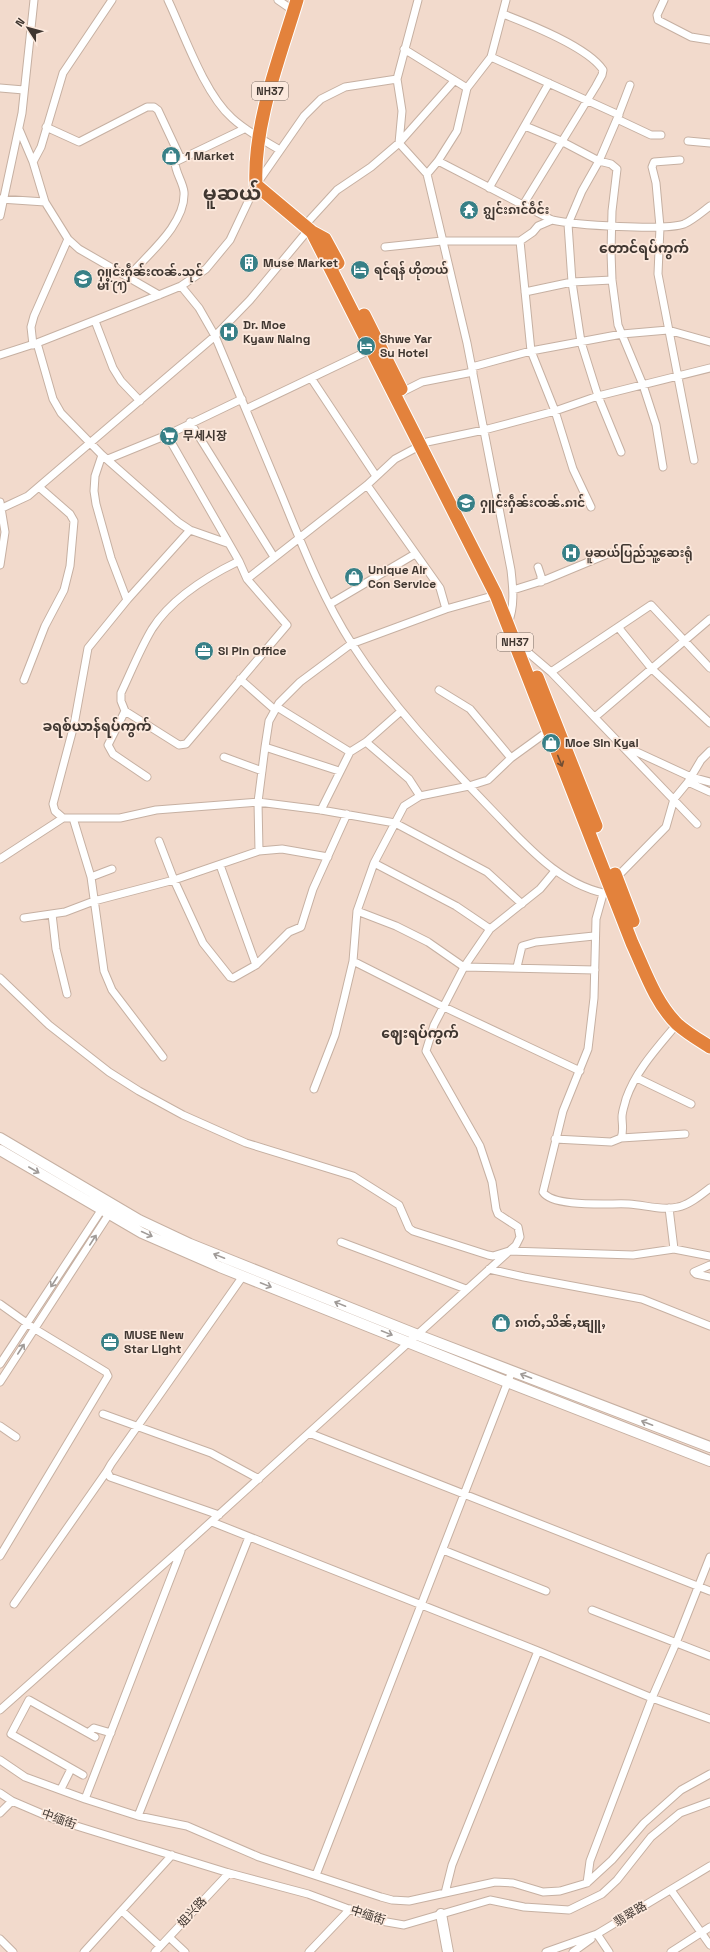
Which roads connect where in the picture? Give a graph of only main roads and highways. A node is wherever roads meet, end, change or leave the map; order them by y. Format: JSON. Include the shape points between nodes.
{"nodes":[{"id":1,"x":296,"y":5,"type":"edge"},
{"id":2,"x":375,"y":348,"type":"junction"},
{"id":3,"x":423,"y":443,"type":"junction"},
{"id":4,"x":509,"y":619,"type":"junction"},
{"id":5,"x":553,"y":729,"type":"junction"},
{"id":6,"x":710,"y":1037,"type":"edge"},
{"id":7,"x":710,"y":1047,"type":"edge"}],
"edges":[{"from":1,"to":2,"type":"highway","number":"NH37","via":[[266,107],[255,169],[256,184],[309,229]]},
{"from":2,"to":3,"type":"highway","number":"NH37"},
{"from":2,"to":3,"type":"highway","number":"NH37","via":[[402,392]]},
{"from":3,"to":4,"type":"highway","number":"NH37"},
{"from":3,"to":4,"type":"highway","number":"NH37","via":[[504,592]]},
{"from":4,"to":5,"type":"highway","number":"NH37","via":[[515,642]]},
{"from":4,"to":5,"type":"highway","number":"NH37","via":[[526,650]]},
{"from":5,"to":6,"type":"highway","number":"NH37","via":[[661,990],[683,1018]]},
{"from":5,"to":7,"type":"highway","number":"NH37","one_way":true,"via":[[608,894],[655,995],[677,1024]]}]}
